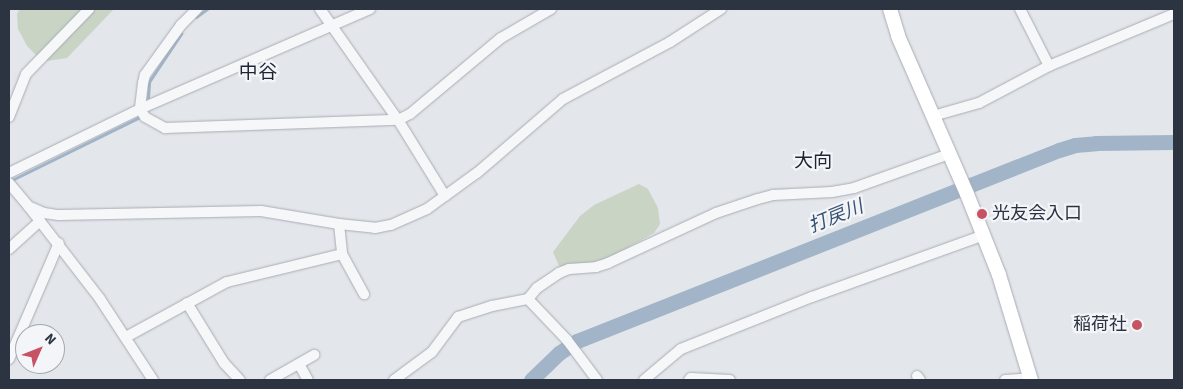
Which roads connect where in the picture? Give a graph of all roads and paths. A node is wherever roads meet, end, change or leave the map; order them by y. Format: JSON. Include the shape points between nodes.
{"nodes":[{"id":1,"x":89,"y":9,"type":"edge"},
{"id":2,"x":197,"y":9,"type":"edge"},
{"id":3,"x":320,"y":9,"type":"edge"},
{"id":4,"x":370,"y":9,"type":"edge"},
{"id":5,"x":528,"y":9,"type":"edge"},
{"id":6,"x":551,"y":9,"type":"edge"},
{"id":7,"x":721,"y":9,"type":"edge"},
{"id":8,"x":890,"y":9,"type":"edge"},
{"id":9,"x":1020,"y":9,"type":"edge"},
{"id":10,"x":1174,"y":14,"type":"edge"},
{"id":11,"x":534,"y":19,"type":"junction"},
{"id":12,"x":332,"y":26,"type":"junction"},
{"id":13,"x":1049,"y":66,"type":"junction"},
{"id":14,"x":140,"y":109,"type":"junction"},
{"id":15,"x":934,"y":116,"type":"junction"},
{"id":16,"x":9,"y":117,"type":"edge"},
{"id":17,"x":398,"y":120,"type":"junction"},
{"id":18,"x":949,"y":154,"type":"junction"},
{"id":19,"x":9,"y":173,"type":"edge"},
{"id":20,"x":9,"y":184,"type":"edge"},
{"id":21,"x":445,"y":196,"type":"junction"},
{"id":22,"x":28,"y":206,"type":"junction"},
{"id":23,"x":40,"y":221,"type":"junction"},
{"id":24,"x":339,"y":224,"type":"junction"},
{"id":25,"x":984,"y":235,"type":"junction"},
{"id":26,"x":59,"y":243,"type":"junction"},
{"id":27,"x":9,"y":249,"type":"edge"},
{"id":28,"x":342,"y":254,"type":"junction"},
{"id":29,"x":364,"y":294,"type":"dead end"},
{"id":30,"x":528,"y":299,"type":"junction"},
{"id":31,"x":187,"y":303,"type":"junction"},
{"id":32,"x":126,"y":337,"type":"junction"},
{"id":33,"x":314,"y":355,"type":"dead end"},
{"id":34,"x":9,"y":359,"type":"edge"},
{"id":35,"x":299,"y":364,"type":"junction"},
{"id":36,"x":1031,"y":379,"type":"edge"},
{"id":37,"x":153,"y":380,"type":"edge"},
{"id":38,"x":240,"y":380,"type":"edge"},
{"id":39,"x":270,"y":380,"type":"edge"},
{"id":40,"x":308,"y":380,"type":"edge"},
{"id":41,"x":394,"y":380,"type":"edge"},
{"id":42,"x":597,"y":380,"type":"edge"},
{"id":43,"x":644,"y":380,"type":"edge"},
{"id":44,"x":689,"y":380,"type":"edge"},
{"id":45,"x":730,"y":380,"type":"edge"},
{"id":46,"x":1005,"y":380,"type":"edge"}],
"edges":[{"from":1,"to":16,"type":"street","via":[[26,74]]},
{"from":2,"to":14,"type":"street","via":[[181,24],[145,75]]},
{"from":3,"to":12,"type":"street"},
{"from":4,"to":12,"type":"street"},
{"from":5,"to":11,"type":"street"},
{"from":6,"to":11,"type":"street"},
{"from":7,"to":21,"type":"street","via":[[670,42],[563,99],[477,173]]},
{"from":8,"to":15,"type":"street","via":[[898,36]]},
{"from":9,"to":13,"type":"street"},
{"from":10,"to":13,"type":"street"},
{"from":11,"to":17,"type":"street","via":[[501,38],[410,114]]},
{"from":12,"to":14,"type":"street"},
{"from":12,"to":17,"type":"street"},
{"from":13,"to":15,"type":"street","via":[[980,103]]},
{"from":14,"to":17,"type":"street","via":[[146,117],[165,128]]},
{"from":14,"to":19,"type":"street"},
{"from":15,"to":18,"type":"street"},
{"from":17,"to":21,"type":"street"},
{"from":18,"to":25,"type":"street"},
{"from":18,"to":30,"type":"street","via":[[854,188],[773,195],[716,213],[608,263],[559,273],[537,288]]},
{"from":20,"to":22,"type":"street"},
{"from":21,"to":24,"type":"street","via":[[391,225],[375,228]]},
{"from":22,"to":23,"type":"street"},
{"from":22,"to":24,"type":"street","via":[[59,215],[261,210]]},
{"from":23,"to":26,"type":"street"},
{"from":23,"to":27,"type":"street"},
{"from":24,"to":28,"type":"street"},
{"from":25,"to":36,"type":"street","via":[[1014,318]]},
{"from":25,"to":43,"type":"street","via":[[812,297],[681,349]]},
{"from":26,"to":32,"type":"street"},
{"from":26,"to":34,"type":"street"},
{"from":28,"to":29,"type":"street"},
{"from":28,"to":31,"type":"street","via":[[227,282]]},
{"from":30,"to":41,"type":"street","via":[[458,317],[432,352]]},
{"from":30,"to":42,"type":"street","via":[[567,340]]},
{"from":31,"to":32,"type":"street"},
{"from":31,"to":38,"type":"street","via":[[224,363]]},
{"from":32,"to":37,"type":"street"},
{"from":33,"to":35,"type":"street"},
{"from":35,"to":39,"type":"street"},
{"from":35,"to":40,"type":"street"},
{"from":36,"to":46,"type":"street"},
{"from":44,"to":45,"type":"street"}]}
